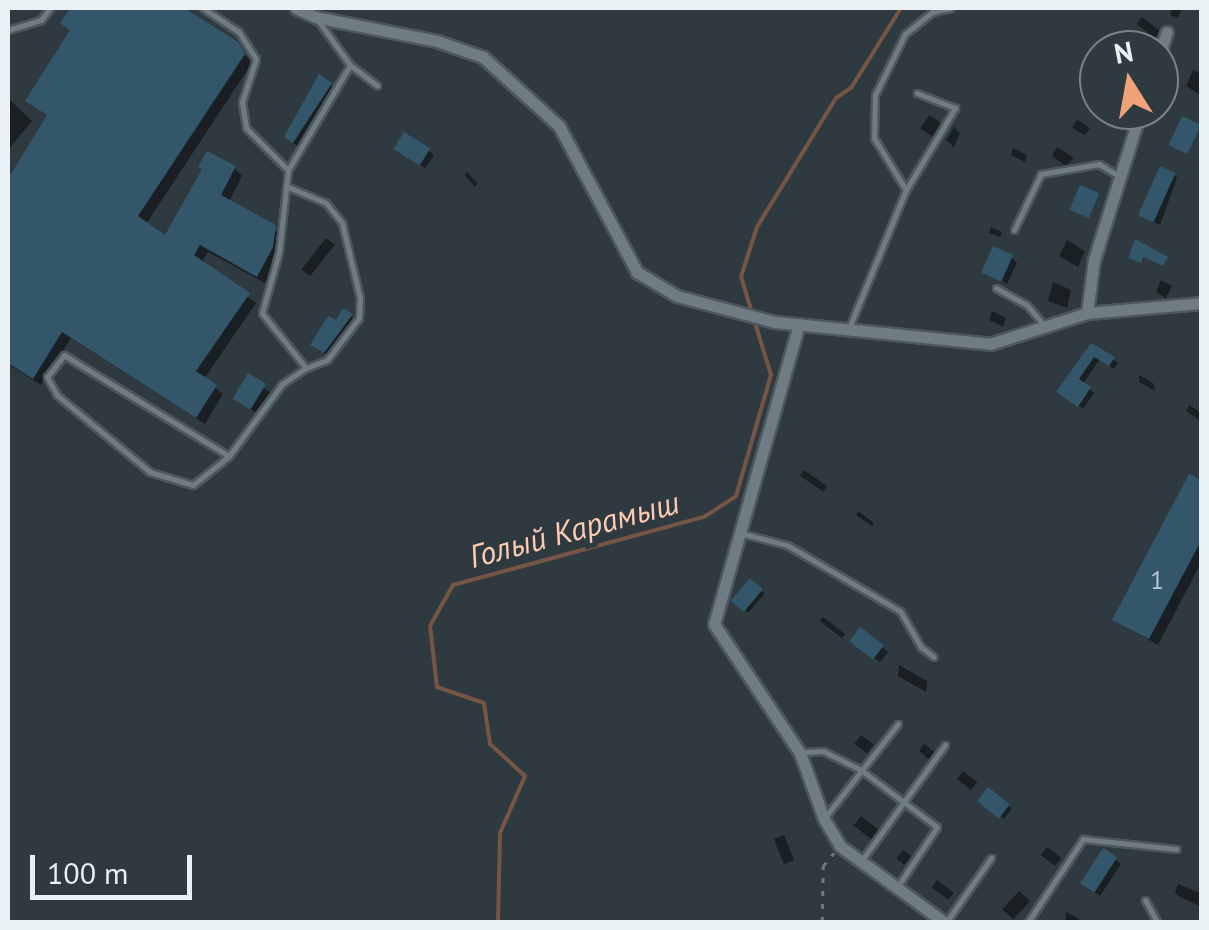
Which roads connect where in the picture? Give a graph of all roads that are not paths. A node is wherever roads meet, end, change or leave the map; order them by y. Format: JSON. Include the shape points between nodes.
{"nodes":[{"id":1,"x":50,"y":8,"type":"edge"},
{"id":2,"x":203,"y":8,"type":"edge"},
{"id":3,"x":296,"y":8,"type":"edge"},
{"id":4,"x":951,"y":8,"type":"edge"},
{"id":5,"x":316,"y":12,"type":"edge"},
{"id":6,"x":8,"y":30,"type":"edge"},
{"id":7,"x":350,"y":65,"type":"junction"},
{"id":8,"x":377,"y":85,"type":"dead end"},
{"id":9,"x":918,"y":93,"type":"dead end"},
{"id":10,"x":1134,"y":130,"type":"edge"},
{"id":11,"x":288,"y":170,"type":"junction"},
{"id":12,"x":1119,"y":176,"type":"junction"},
{"id":13,"x":286,"y":186,"type":"junction"},
{"id":14,"x":906,"y":190,"type":"junction"},
{"id":15,"x":1014,"y":230,"type":"dead end"},
{"id":16,"x":996,"y":288,"type":"dead end"},
{"id":17,"x":1202,"y":303,"type":"edge"},
{"id":18,"x":1087,"y":313,"type":"junction"},
{"id":19,"x":799,"y":324,"type":"junction"},
{"id":20,"x":849,"y":328,"type":"junction"},
{"id":21,"x":1046,"y":328,"type":"junction"},
{"id":22,"x":306,"y":368,"type":"junction"},
{"id":23,"x":229,"y":456,"type":"junction"},
{"id":24,"x":737,"y":532,"type":"junction"},
{"id":25,"x":934,"y":657,"type":"dead end"},
{"id":26,"x":898,"y":724,"type":"dead end"},
{"id":27,"x":945,"y":745,"type":"dead end"},
{"id":28,"x":800,"y":752,"type":"junction"},
{"id":29,"x":862,"y":770,"type":"junction"},
{"id":30,"x":902,"y":802,"type":"junction"},
{"id":31,"x":824,"y":819,"type":"junction"},
{"id":32,"x":1176,"y":849,"type":"dead end"},
{"id":33,"x":991,"y":858,"type":"dead end"},
{"id":34,"x":860,"y":862,"type":"junction"},
{"id":35,"x":897,"y":888,"type":"junction"},
{"id":36,"x":1145,"y":900,"type":"dead end"},
{"id":37,"x":945,"y":922,"type":"edge"},
{"id":38,"x":1028,"y":922,"type":"edge"},
{"id":39,"x":1157,"y":922,"type":"edge"}],
"edges":[{"from":1,"to":6,"type":"lane","via":[[41,20]]},
{"from":2,"to":11,"type":"lane","via":[[240,32],[256,59],[242,102],[246,128]]},
{"from":3,"to":5,"type":"street"},
{"from":4,"to":14,"type":"lane","via":[[932,12],[905,34],[875,95],[874,138]]},
{"from":5,"to":7,"type":"lane"},
{"from":5,"to":19,"type":"street","via":[[483,57],[559,126],[637,272],[678,296]]},
{"from":7,"to":8,"type":"lane"},
{"from":7,"to":11,"type":"lane"},
{"from":9,"to":14,"type":"lane","via":[[955,108]]},
{"from":10,"to":12,"type":"street"},
{"from":11,"to":13,"type":"lane"},
{"from":12,"to":15,"type":"lane","via":[[1099,164],[1041,174]]},
{"from":12,"to":18,"type":"street","via":[[1094,260]]},
{"from":13,"to":22,"type":"lane","via":[[279,252],[262,313]]},
{"from":13,"to":22,"type":"lane","via":[[326,202],[342,223],[360,298],[359,318],[326,360]]},
{"from":14,"to":20,"type":"lane"},
{"from":16,"to":21,"type":"lane","via":[[1028,305]]},
{"from":17,"to":18,"type":"street"},
{"from":18,"to":21,"type":"street"},
{"from":19,"to":20,"type":"street"},
{"from":19,"to":24,"type":"street"},
{"from":20,"to":21,"type":"street","via":[[990,344]]},
{"from":22,"to":23,"type":"lane","via":[[282,384]]},
{"from":23,"to":23,"type":"lane","via":[[64,355],[47,377],[57,395],[150,472],[194,485]]},
{"from":24,"to":25,"type":"lane","via":[[787,545],[900,611]]},
{"from":24,"to":28,"type":"street","via":[[714,624]]},
{"from":26,"to":29,"type":"lane"},
{"from":27,"to":30,"type":"lane"},
{"from":28,"to":29,"type":"lane","via":[[823,752]]},
{"from":28,"to":31,"type":"street"},
{"from":29,"to":30,"type":"lane"},
{"from":29,"to":31,"type":"lane"},
{"from":30,"to":34,"type":"lane"},
{"from":30,"to":35,"type":"lane","via":[[938,827]]},
{"from":31,"to":34,"type":"street","via":[[840,846]]},
{"from":32,"to":38,"type":"lane","via":[[1083,839]]},
{"from":33,"to":37,"type":"lane"},
{"from":34,"to":35,"type":"street"},
{"from":35,"to":37,"type":"street"},
{"from":36,"to":39,"type":"lane"}]}
